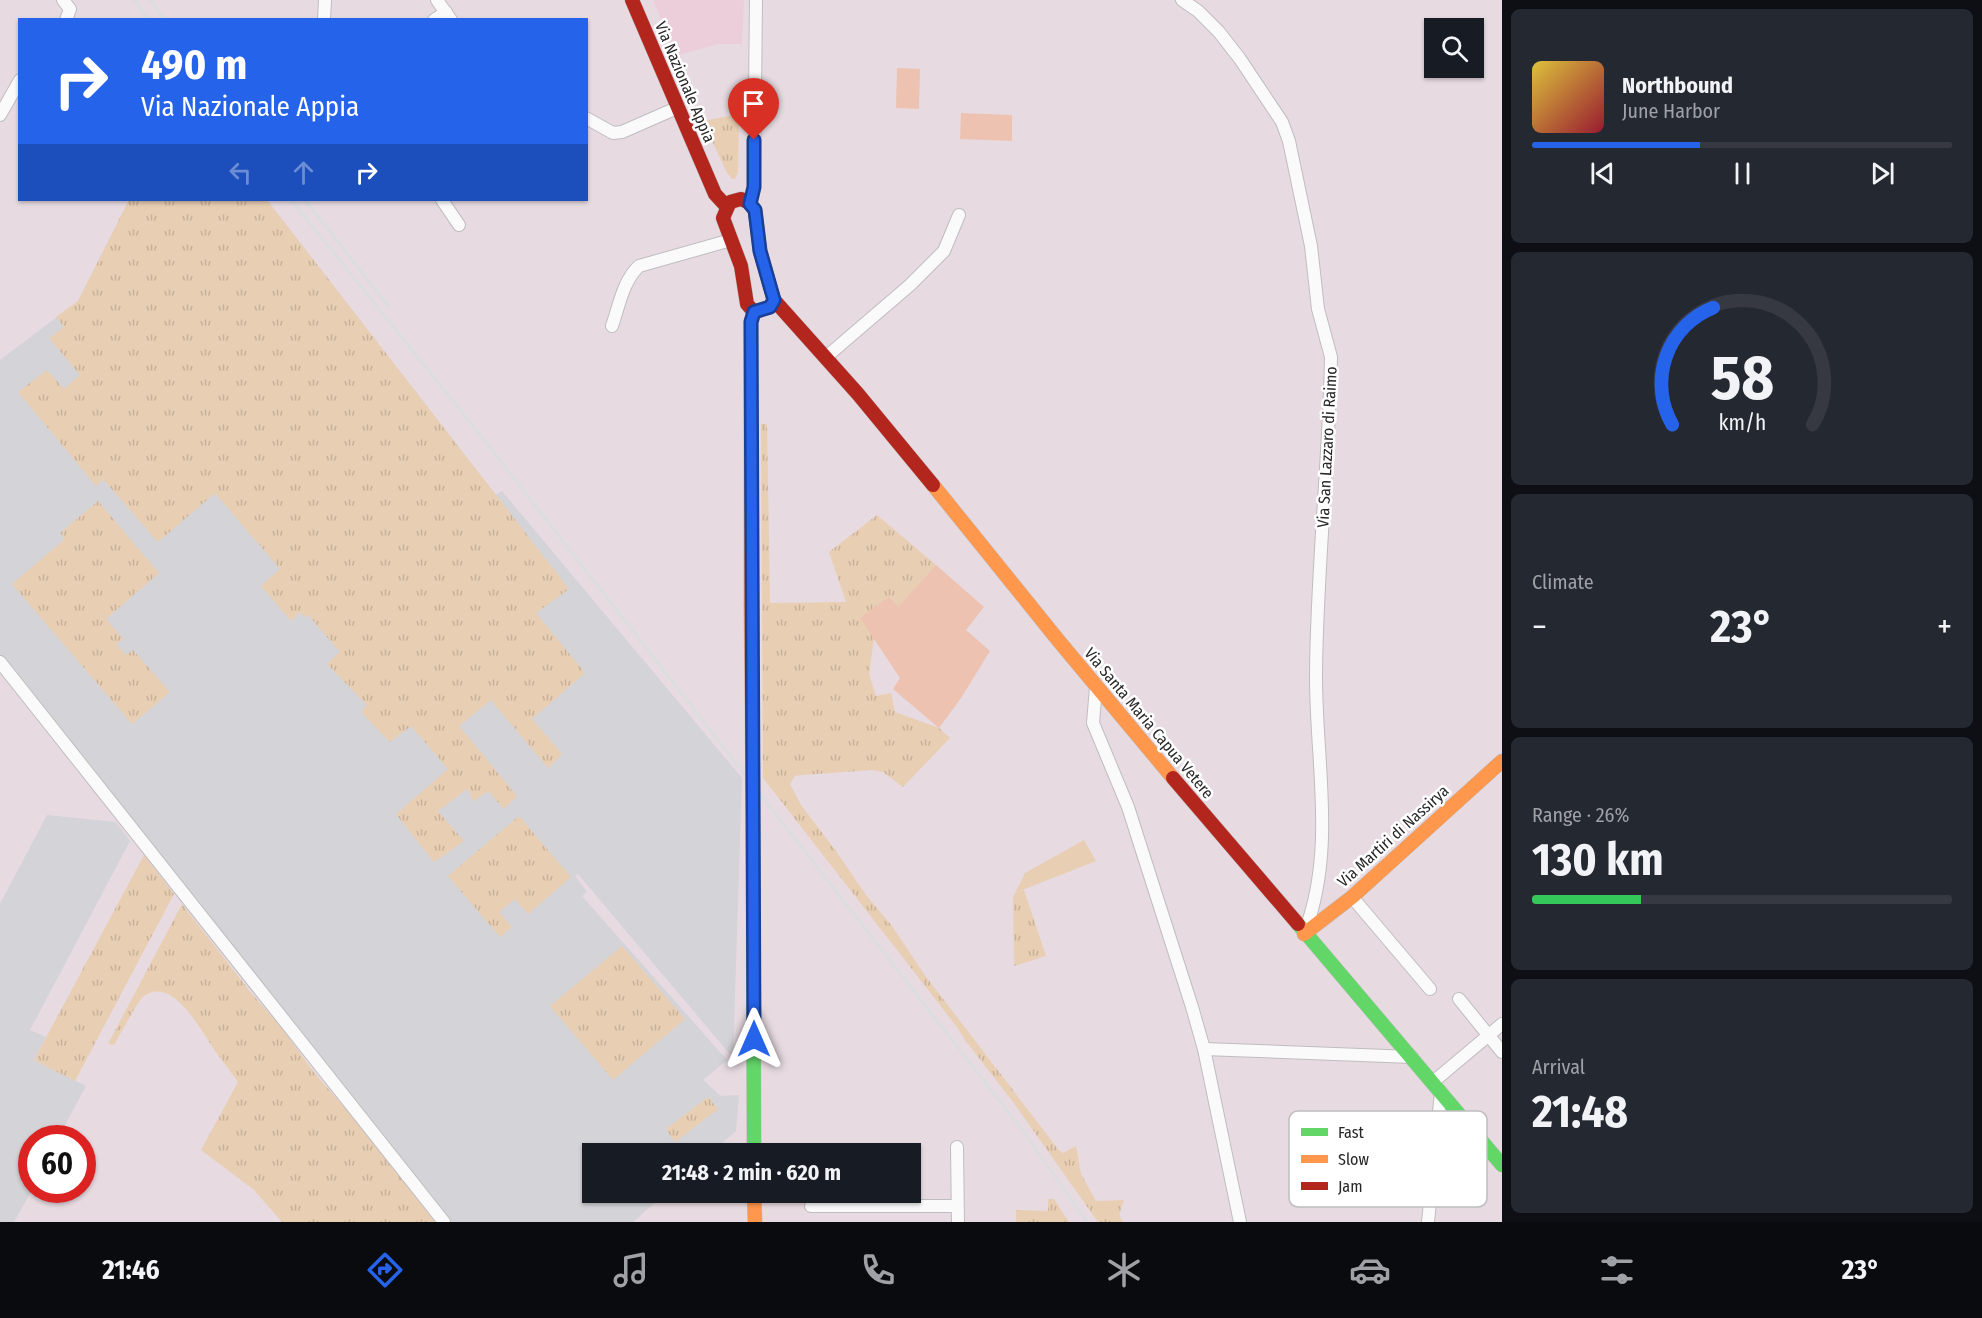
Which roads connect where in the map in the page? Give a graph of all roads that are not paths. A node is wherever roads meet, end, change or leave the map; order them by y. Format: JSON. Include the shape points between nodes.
{"nodes":[{"id":1,"x":63,"y":0,"type":"edge"},
{"id":2,"x":325,"y":0,"type":"edge"},
{"id":3,"x":437,"y":0,"type":"edge"},
{"id":4,"x":632,"y":0,"type":"edge"},
{"id":5,"x":756,"y":0,"type":"edge"},
{"id":6,"x":1182,"y":0,"type":"edge"},
{"id":7,"x":448,"y":16,"type":"edge"},
{"id":8,"x":67,"y":18,"type":"edge"},
{"id":9,"x":324,"y":18,"type":"edge"},
{"id":10,"x":18,"y":84,"type":"edge"},
{"id":11,"x":679,"y":106,"type":"junction"},
{"id":12,"x":0,"y":115,"type":"edge"},
{"id":13,"x":588,"y":119,"type":"edge"},
{"id":14,"x":443,"y":201,"type":"edge"},
{"id":15,"x":750,"y":204,"type":"junction"},
{"id":16,"x":727,"y":207,"type":"junction"},
{"id":17,"x":959,"y":215,"type":"dead end"},
{"id":18,"x":459,"y":225,"type":"dead end"},
{"id":19,"x":731,"y":240,"type":"junction"},
{"id":20,"x":774,"y":300,"type":"junction"},
{"id":21,"x":754,"y":312,"type":"junction"},
{"id":22,"x":612,"y":326,"type":"dead end"},
{"id":23,"x":826,"y":357,"type":"junction"},
{"id":24,"x":0,"y":662,"type":"edge"},
{"id":25,"x":1096,"y":687,"type":"junction"},
{"id":26,"x":1502,"y":761,"type":"edge"},
{"id":27,"x":1352,"y":897,"type":"junction"},
{"id":28,"x":1304,"y":934,"type":"junction"},
{"id":29,"x":1431,"y":988,"type":"dead end"},
{"id":30,"x":1459,"y":999,"type":"dead end"},
{"id":31,"x":1502,"y":1024,"type":"edge"},
{"id":32,"x":1488,"y":1036,"type":"junction"},
{"id":33,"x":1204,"y":1049,"type":"junction"},
{"id":34,"x":1502,"y":1052,"type":"edge"},
{"id":35,"x":1412,"y":1057,"type":"junction"},
{"id":36,"x":1437,"y":1087,"type":"junction"},
{"id":37,"x":1435,"y":1111,"type":"edge"},
{"id":38,"x":1457,"y":1111,"type":"edge"},
{"id":39,"x":754,"y":1143,"type":"edge"},
{"id":40,"x":957,"y":1147,"type":"dead end"},
{"id":41,"x":1487,"y":1148,"type":"edge"},
{"id":42,"x":1502,"y":1166,"type":"edge"},
{"id":43,"x":754,"y":1203,"type":"edge"},
{"id":44,"x":811,"y":1206,"type":"dead end"},
{"id":45,"x":957,"y":1206,"type":"junction"},
{"id":46,"x":1429,"y":1207,"type":"edge"},
{"id":47,"x":444,"y":1222,"type":"edge"},
{"id":48,"x":754,"y":1222,"type":"edge"},
{"id":49,"x":958,"y":1222,"type":"edge"},
{"id":50,"x":1240,"y":1222,"type":"edge"},
{"id":51,"x":1428,"y":1222,"type":"edge"}],
"edges":[{"from":1,"to":8,"type":"street","via":[[70,9]]},
{"from":2,"to":9,"type":"street"},
{"from":3,"to":7,"type":"street"},
{"from":4,"to":11,"type":"main road","name":"Via Nazionale Appia"},
{"from":5,"to":15,"type":"street","via":[[754,187]]},
{"from":6,"to":28,"type":"street","name":"Via San Lazzaro di Raimo","via":[[1220,32],[1282,122],[1311,246],[1318,309],[1331,357],[1316,670],[1323,784],[1322,843],[1313,911]]},
{"from":10,"to":12,"type":"street"},
{"from":11,"to":13,"type":"street","via":[[622,132],[613,133]]},
{"from":11,"to":16,"type":"main road","name":"Via Nazionale Appia","via":[[716,194]]},
{"from":14,"to":18,"type":"street"},
{"from":15,"to":16,"type":"main road","via":[[741,199]]},
{"from":15,"to":20,"type":"main road","via":[[755,210],[760,251]]},
{"from":16,"to":19,"type":"main road","name":"Via Nazionale Appia","via":[[723,218]]},
{"from":17,"to":23,"type":"street","via":[[944,251]]},
{"from":19,"to":21,"type":"main road","name":"Via Nazionale Appia","via":[[741,266],[747,304]]},
{"from":19,"to":22,"type":"street","via":[[639,266],[625,287]]},
{"from":20,"to":21,"type":"main road","via":[[770,307]]},
{"from":20,"to":23,"type":"main road","name":"Via Santa Maria Capua Vetere"},
{"from":21,"to":39,"type":"main road","bridge":true},
{"from":23,"to":25,"type":"main road","name":"Via Santa Maria Capua Vetere"},
{"from":24,"to":47,"type":"street"},
{"from":25,"to":28,"type":"main road","name":"Via Santa Maria Capua Vetere"},
{"from":25,"to":33,"type":"street","via":[[1093,723],[1128,807]]},
{"from":26,"to":27,"type":"main road","name":"Via Martiri di Nassirya"},
{"from":27,"to":28,"type":"main road","name":"Via Martiri di Nassirya"},
{"from":27,"to":29,"type":"street"},
{"from":28,"to":35,"type":"main road","name":"Via Santa Maria Capua Vetere"},
{"from":30,"to":32,"type":"street"},
{"from":31,"to":32,"type":"street"},
{"from":32,"to":34,"type":"street"},
{"from":32,"to":36,"type":"street"},
{"from":33,"to":35,"type":"street"},
{"from":33,"to":50,"type":"street"},
{"from":35,"to":36,"type":"main road","name":"Via Santa Maria Capua Vetere"},
{"from":36,"to":37,"type":"street"},
{"from":36,"to":38,"type":"main road","name":"Via Santa Maria Capua Vetere"},
{"from":40,"to":45,"type":"street"},
{"from":41,"to":42,"type":"main road","name":"Via Santa Maria Capua Vetere"},
{"from":43,"to":48,"type":"main road"},
{"from":44,"to":45,"type":"street"},
{"from":45,"to":49,"type":"street"},
{"from":46,"to":51,"type":"street"}]}
